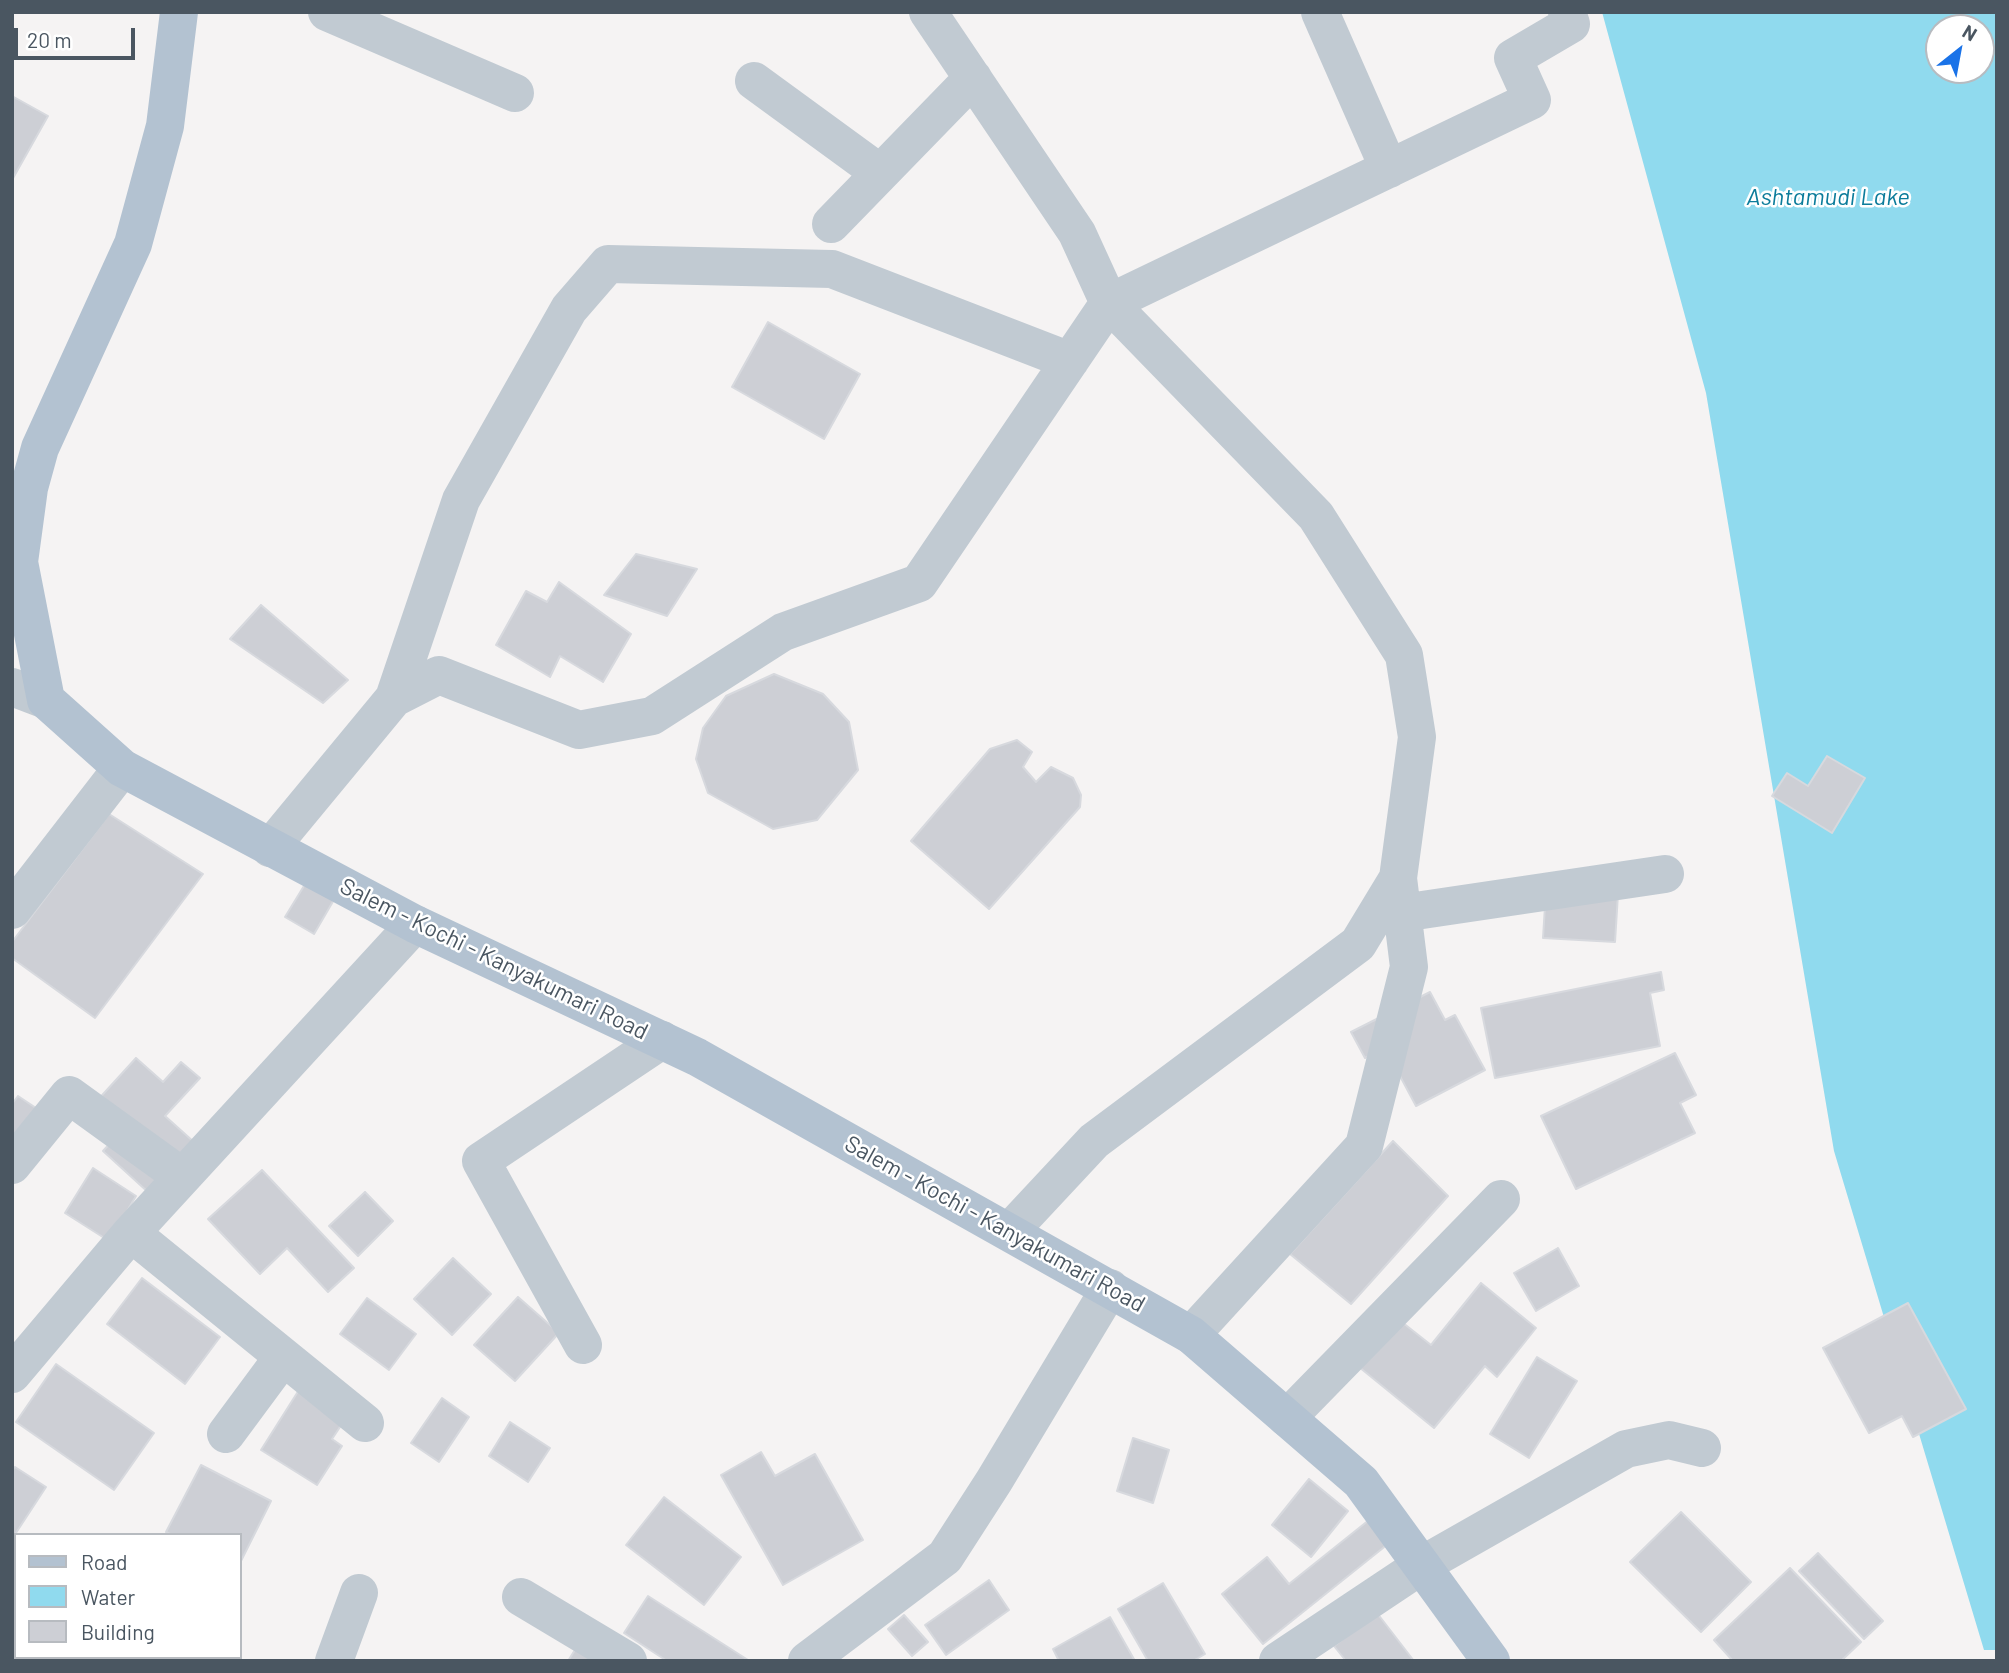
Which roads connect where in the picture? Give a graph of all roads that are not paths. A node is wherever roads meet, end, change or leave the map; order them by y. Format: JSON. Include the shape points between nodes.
{"nodes":[{"id":1,"x":179,"y":12,"type":"edge"},
{"id":2,"x":327,"y":12,"type":"edge"},
{"id":3,"x":929,"y":12,"type":"edge"},
{"id":4,"x":1320,"y":12,"type":"edge"},
{"id":5,"x":1567,"y":12,"type":"edge"},
{"id":6,"x":973,"y":78,"type":"junction"},
{"id":7,"x":754,"y":81,"type":"dead end"},
{"id":8,"x":515,"y":93,"type":"dead end"},
{"id":9,"x":1389,"y":169,"type":"junction"},
{"id":10,"x":880,"y":173,"type":"junction"},
{"id":11,"x":831,"y":224,"type":"dead end"},
{"id":12,"x":1109,"y":303,"type":"junction"},
{"id":13,"x":1070,"y":361,"type":"junction"},
{"id":14,"x":29,"y":693,"type":"edge"},
{"id":15,"x":394,"y":698,"type":"junction"},
{"id":16,"x":122,"y":768,"type":"junction"},
{"id":17,"x":270,"y":848,"type":"junction"},
{"id":18,"x":1665,"y":874,"type":"dead end"},
{"id":19,"x":1400,"y":896,"type":"junction"},
{"id":20,"x":14,"y":905,"type":"edge"},
{"id":21,"x":415,"y":923,"type":"junction"},
{"id":22,"x":662,"y":1040,"type":"junction"},
{"id":23,"x":12,"y":1165,"type":"edge"},
{"id":24,"x":181,"y":1176,"type":"junction"},
{"id":25,"x":1501,"y":1199,"type":"dead end"},
{"id":26,"x":1010,"y":1231,"type":"junction"},
{"id":27,"x":131,"y":1233,"type":"junction"},
{"id":28,"x":1110,"y":1288,"type":"junction"},
{"id":29,"x":1191,"y":1335,"type":"junction"},
{"id":30,"x":583,"y":1345,"type":"dead end"},
{"id":31,"x":283,"y":1357,"type":"junction"},
{"id":32,"x":12,"y":1374,"type":"edge"},
{"id":33,"x":1287,"y":1418,"type":"junction"},
{"id":34,"x":365,"y":1423,"type":"dead end"},
{"id":35,"x":226,"y":1434,"type":"dead end"},
{"id":36,"x":1702,"y":1448,"type":"dead end"},
{"id":37,"x":1422,"y":1565,"type":"junction"},
{"id":38,"x":359,"y":1593,"type":"dead end"},
{"id":39,"x":521,"y":1597,"type":"dead end"},
{"id":40,"x":334,"y":1661,"type":"edge"},
{"id":41,"x":628,"y":1661,"type":"edge"},
{"id":42,"x":807,"y":1661,"type":"edge"},
{"id":43,"x":1278,"y":1661,"type":"edge"},
{"id":44,"x":1491,"y":1661,"type":"edge"}],
"edges":[{"from":1,"to":14,"type":"main road","name":"Salem - Kochi - Kanyakumari Road","via":[[165,125],[133,244],[40,448],[29,488],[19,562]]},
{"from":2,"to":8,"type":"street"},
{"from":3,"to":6,"type":"street"},
{"from":4,"to":9,"type":"street"},
{"from":5,"to":9,"type":"street","via":[[1571,24],[1513,58],[1532,100]]},
{"from":6,"to":10,"type":"street"},
{"from":6,"to":12,"type":"street","via":[[1077,233]]},
{"from":7,"to":10,"type":"street"},
{"from":9,"to":12,"type":"street"},
{"from":10,"to":11,"type":"street"},
{"from":12,"to":13,"type":"street"},
{"from":12,"to":19,"type":"street","via":[[1316,516],[1404,655],[1417,737]]},
{"from":13,"to":15,"type":"street","via":[[919,583],[783,632],[652,716],[579,730],[439,674]]},
{"from":13,"to":15,"type":"street","via":[[832,269],[608,264],[569,309],[461,500]]},
{"from":14,"to":16,"type":"main road","name":"Salem - Kochi - Kanyakumari Road"},
{"from":15,"to":17,"type":"street"},
{"from":16,"to":17,"type":"main road","name":"Salem - Kochi - Kanyakumari Road"},
{"from":16,"to":20,"type":"street"},
{"from":17,"to":21,"type":"main road","name":"Salem - Kochi - Kanyakumari Road"},
{"from":18,"to":19,"type":"street"},
{"from":19,"to":26,"type":"street","via":[[1358,944],[1094,1141]]},
{"from":19,"to":29,"type":"street","via":[[1409,967],[1364,1146]]},
{"from":21,"to":22,"type":"main road","name":"Salem - Kochi - Kanyakumari Road"},
{"from":21,"to":24,"type":"street"},
{"from":22,"to":26,"type":"main road","name":"Salem - Kochi - Kanyakumari Road"},
{"from":22,"to":30,"type":"street","via":[[481,1161]]},
{"from":23,"to":24,"type":"street","via":[[69,1095]]},
{"from":24,"to":27,"type":"street"},
{"from":25,"to":33,"type":"street"},
{"from":26,"to":28,"type":"main road","name":"Salem - Kochi - Kanyakumari Road"},
{"from":27,"to":31,"type":"street"},
{"from":27,"to":32,"type":"street"},
{"from":28,"to":29,"type":"main road","name":"Salem - Kochi - Kanyakumari Road"},
{"from":28,"to":42,"type":"street","via":[[945,1557]]},
{"from":29,"to":33,"type":"main road","name":"Salem - Kochi - Kanyakumari Road"},
{"from":31,"to":34,"type":"street"},
{"from":31,"to":35,"type":"street"},
{"from":33,"to":37,"type":"main road","name":"Salem - Kochi - Kanyakumari Road","via":[[1361,1482]]},
{"from":36,"to":37,"type":"street","via":[[1669,1440],[1626,1448]]},
{"from":37,"to":43,"type":"street"},
{"from":37,"to":44,"type":"main road","name":"Salem - Kochi - Kanyakumari Road"},
{"from":38,"to":40,"type":"street"},
{"from":39,"to":41,"type":"street"}]}
